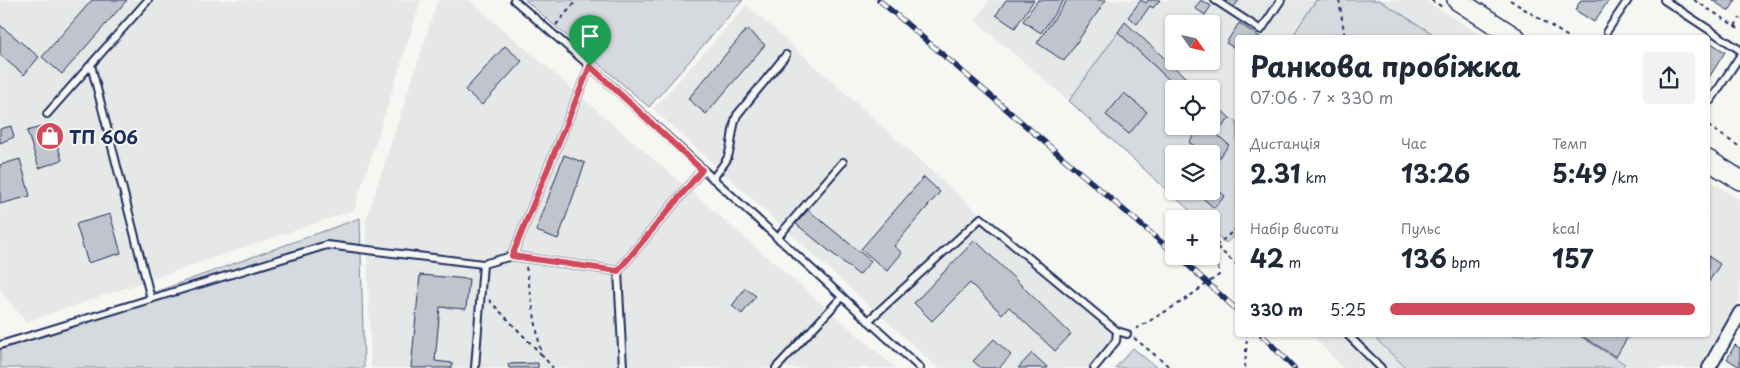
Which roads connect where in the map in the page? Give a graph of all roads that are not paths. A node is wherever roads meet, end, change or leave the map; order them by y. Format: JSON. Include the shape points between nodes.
{"nodes":[{"id":1,"x":148,"y":0,"type":"edge"},
{"id":2,"x":514,"y":0,"type":"edge"},
{"id":3,"x":1215,"y":0,"type":"edge"},
{"id":4,"x":1281,"y":0,"type":"edge"},
{"id":5,"x":1457,"y":0,"type":"edge"},
{"id":6,"x":1628,"y":0,"type":"edge"},
{"id":7,"x":1664,"y":0,"type":"edge"},
{"id":8,"x":1607,"y":31,"type":"dead end"},
{"id":9,"x":1511,"y":35,"type":"edge"},
{"id":10,"x":1740,"y":50,"type":"edge"},
{"id":11,"x":786,"y":56,"type":"dead end"},
{"id":12,"x":1740,"y":56,"type":"edge"},
{"id":13,"x":91,"y":65,"type":"junction"},
{"id":14,"x":590,"y":66,"type":"junction"},
{"id":15,"x":1711,"y":100,"type":"dead end"},
{"id":16,"x":47,"y":114,"type":"dead end"},
{"id":17,"x":1710,"y":161,"type":"edge"},
{"id":18,"x":843,"y":162,"type":"dead end"},
{"id":19,"x":702,"y":170,"type":"junction"},
{"id":20,"x":713,"y":179,"type":"junction"},
{"id":21,"x":1740,"y":180,"type":"edge"},
{"id":22,"x":777,"y":238,"type":"junction"},
{"id":23,"x":512,"y":256,"type":"junction"},
{"id":24,"x":483,"y":264,"type":"junction"},
{"id":25,"x":618,"y":271,"type":"junction"},
{"id":26,"x":842,"y":297,"type":"junction"},
{"id":27,"x":151,"y":299,"type":"junction"},
{"id":28,"x":1740,"y":313,"type":"edge"},
{"id":29,"x":868,"y":321,"type":"junction"},
{"id":30,"x":1118,"y":331,"type":"junction"},
{"id":31,"x":1128,"y":334,"type":"road end"},
{"id":32,"x":1350,"y":337,"type":"edge"},
{"id":33,"x":0,"y":345,"type":"edge"},
{"id":34,"x":475,"y":368,"type":"edge"},
{"id":35,"x":623,"y":368,"type":"edge"},
{"id":36,"x":776,"y":368,"type":"edge"},
{"id":37,"x":920,"y":368,"type":"edge"},
{"id":38,"x":1094,"y":368,"type":"edge"},
{"id":39,"x":1381,"y":368,"type":"edge"},
{"id":40,"x":1709,"y":368,"type":"edge"}],
"edges":[{"from":1,"to":13,"type":"lane"},
{"from":2,"to":14,"type":"lane"},
{"from":3,"to":4,"type":"lane","via":[[1261,30]]},
{"from":5,"to":9,"type":"main road"},
{"from":6,"to":8,"type":"lane"},
{"from":7,"to":10,"type":"lane"},
{"from":11,"to":20,"type":"lane","via":[[737,115],[727,159]]},
{"from":12,"to":15,"type":"lane"},
{"from":13,"to":16,"type":"lane"},
{"from":13,"to":27,"type":"lane"},
{"from":14,"to":19,"type":"lane"},
{"from":14,"to":23,"type":"lane"},
{"from":17,"to":21,"type":"main road"},
{"from":18,"to":22,"type":"lane"},
{"from":19,"to":20,"type":"lane"},
{"from":19,"to":25,"type":"lane"},
{"from":20,"to":22,"type":"lane"},
{"from":22,"to":26,"type":"lane"},
{"from":23,"to":24,"type":"lane"},
{"from":23,"to":25,"type":"lane"},
{"from":24,"to":27,"type":"lane","via":[[327,245]]},
{"from":24,"to":34,"type":"lane"},
{"from":25,"to":35,"type":"lane"},
{"from":26,"to":29,"type":"lane"},
{"from":26,"to":36,"type":"lane"},
{"from":27,"to":33,"type":"lane"},
{"from":28,"to":40,"type":"street"},
{"from":29,"to":30,"type":"lane","via":[[981,218]]},
{"from":29,"to":37,"type":"lane"},
{"from":30,"to":31,"type":"lane"},
{"from":30,"to":38,"type":"lane","via":[[1116,341]]},
{"from":32,"to":39,"type":"lane"}]}
